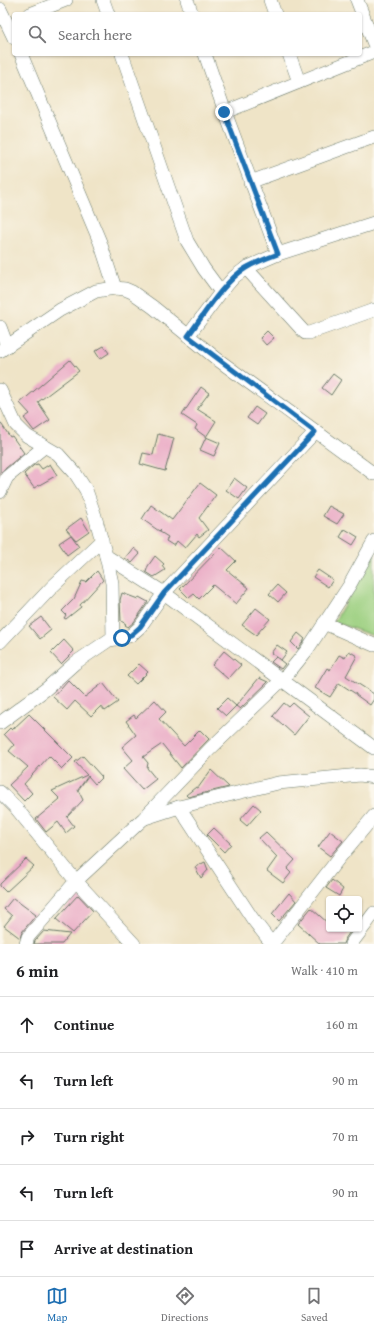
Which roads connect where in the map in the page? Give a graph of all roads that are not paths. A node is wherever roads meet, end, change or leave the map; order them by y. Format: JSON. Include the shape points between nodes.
{"nodes":[{"id":1,"x":66,"y":0,"type":"edge"},
{"id":2,"x":103,"y":0,"type":"edge"},
{"id":3,"x":187,"y":0,"type":"edge"},
{"id":4,"x":270,"y":0,"type":"edge"},
{"id":5,"x":358,"y":0,"type":"edge"},
{"id":6,"x":0,"y":8,"type":"edge"},
{"id":7,"x":35,"y":12,"type":"edge"},
{"id":8,"x":107,"y":12,"type":"edge"},
{"id":9,"x":191,"y":12,"type":"edge"},
{"id":10,"x":274,"y":12,"type":"edge"},
{"id":11,"x":10,"y":21,"type":"edge"},
{"id":12,"x":374,"y":44,"type":"edge"},
{"id":13,"x":374,"y":52,"type":"edge"},
{"id":14,"x":22,"y":56,"type":"edge"},
{"id":15,"x":123,"y":56,"type":"edge"},
{"id":16,"x":206,"y":56,"type":"edge"},
{"id":17,"x":290,"y":56,"type":"edge"},
{"id":18,"x":299,"y":82,"type":"junction"},
{"id":19,"x":224,"y":112,"type":"junction"},
{"id":20,"x":374,"y":137,"type":"edge"},
{"id":21,"x":250,"y":182,"type":"junction"},
{"id":22,"x":374,"y":223,"type":"edge"},
{"id":23,"x":278,"y":254,"type":"junction"},
{"id":24,"x":246,"y":268,"type":"junction"},
{"id":25,"x":116,"y":288,"type":"junction"},
{"id":26,"x":221,"y":292,"type":"junction"},
{"id":27,"x":374,"y":310,"type":"edge"},
{"id":28,"x":0,"y":327,"type":"edge"},
{"id":29,"x":188,"y":336,"type":"junction"},
{"id":30,"x":4,"y":349,"type":"edge"},
{"id":31,"x":0,"y":390,"type":"edge"},
{"id":32,"x":315,"y":432,"type":"junction"},
{"id":33,"x":44,"y":446,"type":"junction"},
{"id":34,"x":374,"y":474,"type":"edge"},
{"id":35,"x":0,"y":492,"type":"edge"},
{"id":36,"x":102,"y":540,"type":"junction"},
{"id":37,"x":374,"y":541,"type":"edge"},
{"id":38,"x":106,"y":556,"type":"junction"},
{"id":39,"x":164,"y":593,"type":"junction"},
{"id":40,"x":324,"y":622,"type":"junction"},
{"id":41,"x":113,"y":639,"type":"junction"},
{"id":42,"x":0,"y":642,"type":"edge"},
{"id":43,"x":374,"y":645,"type":"edge"},
{"id":44,"x":281,"y":680,"type":"junction"},
{"id":45,"x":0,"y":723,"type":"edge"},
{"id":46,"x":374,"y":748,"type":"edge"},
{"id":47,"x":374,"y":777,"type":"edge"},
{"id":48,"x":0,"y":792,"type":"edge"},
{"id":49,"x":179,"y":807,"type":"junction"},
{"id":50,"x":374,"y":816,"type":"edge"},
{"id":51,"x":143,"y":819,"type":"junction"},
{"id":52,"x":76,"y":882,"type":"junction"},
{"id":53,"x":374,"y":913,"type":"edge"},
{"id":54,"x":26,"y":944,"type":"edge"},
{"id":55,"x":134,"y":944,"type":"edge"},
{"id":56,"x":351,"y":944,"type":"edge"}],
"edges":[{"from":1,"to":7,"type":"street"},
{"from":2,"to":8,"type":"street"},
{"from":3,"to":9,"type":"street"},
{"from":4,"to":10,"type":"street"},
{"from":5,"to":12,"type":"street"},
{"from":6,"to":11,"type":"street"},
{"from":13,"to":18,"type":"street"},
{"from":14,"to":25,"type":"street","via":[[100,242]]},
{"from":15,"to":26,"type":"street","via":[[187,241]]},
{"from":16,"to":19,"type":"street"},
{"from":17,"to":18,"type":"street"},
{"from":18,"to":19,"type":"street"},
{"from":19,"to":21,"type":"street"},
{"from":20,"to":21,"type":"street"},
{"from":21,"to":23,"type":"street"},
{"from":22,"to":23,"type":"street"},
{"from":23,"to":24,"type":"street"},
{"from":24,"to":26,"type":"street"},
{"from":24,"to":27,"type":"street","via":[[305,333]]},
{"from":25,"to":29,"type":"street","via":[[132,292]]},
{"from":25,"to":30,"type":"street","via":[[96,291],[60,310]]},
{"from":26,"to":29,"type":"street"},
{"from":28,"to":30,"type":"street"},
{"from":29,"to":32,"type":"street"},
{"from":31,"to":33,"type":"street","via":[[16,425],[27,436]]},
{"from":32,"to":34,"type":"street"},
{"from":32,"to":39,"type":"street"},
{"from":33,"to":35,"type":"street","via":[[7,478]]},
{"from":33,"to":36,"type":"street","via":[[58,454],[86,490]]},
{"from":36,"to":38,"type":"street"},
{"from":36,"to":42,"type":"street","via":[[53,586]]},
{"from":37,"to":40,"type":"street","via":[[349,586]]},
{"from":38,"to":39,"type":"street"},
{"from":38,"to":41,"type":"street","via":[[112,583]]},
{"from":39,"to":41,"type":"street","via":[[140,627],[131,635]]},
{"from":39,"to":44,"type":"street"},
{"from":40,"to":43,"type":"street"},
{"from":40,"to":44,"type":"street","via":[[307,650]]},
{"from":41,"to":45,"type":"street","via":[[75,663],[46,689]]},
{"from":44,"to":46,"type":"street"},
{"from":44,"to":51,"type":"street"},
{"from":47,"to":49,"type":"street","via":[[360,775],[278,783]]},
{"from":48,"to":52,"type":"street"},
{"from":49,"to":50,"type":"street","via":[[272,944]]},
{"from":49,"to":51,"type":"street"},
{"from":51,"to":52,"type":"street"},
{"from":52,"to":54,"type":"street","via":[[28,937]]},
{"from":52,"to":55,"type":"street"},
{"from":53,"to":56,"type":"street"}]}
